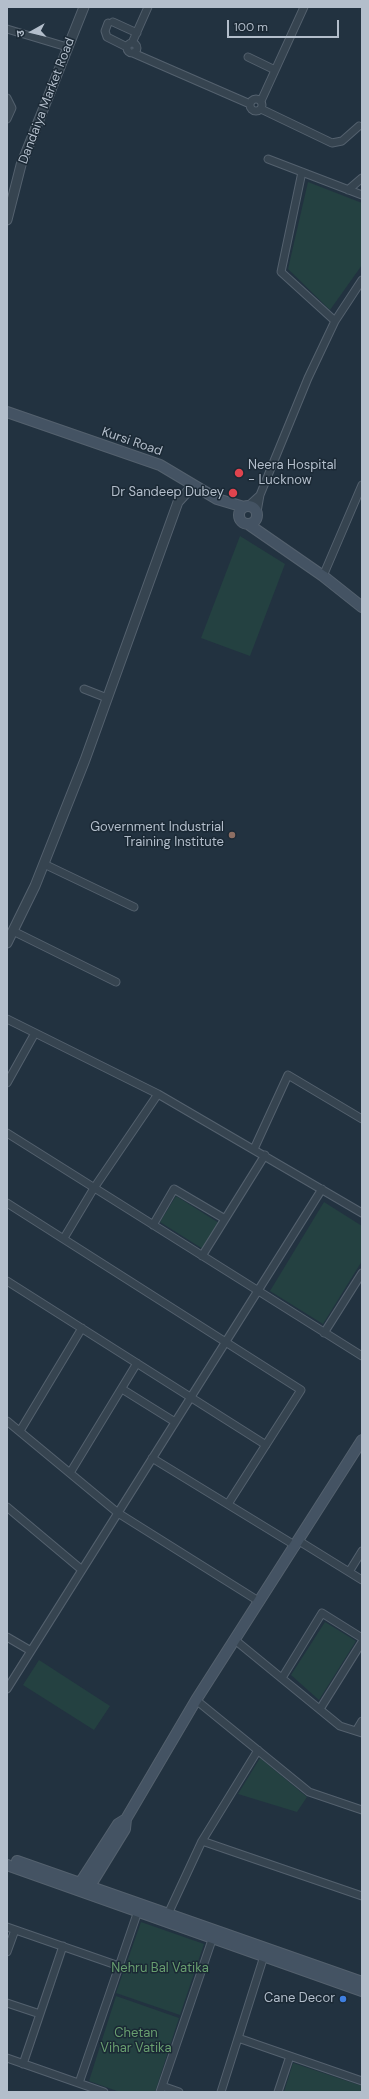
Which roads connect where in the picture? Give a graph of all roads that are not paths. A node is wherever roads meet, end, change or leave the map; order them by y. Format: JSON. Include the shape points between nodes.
{"nodes":[{"id":1,"x":84,"y":7,"type":"edge"},
{"id":2,"x":148,"y":7,"type":"edge"},
{"id":3,"x":304,"y":7,"type":"edge"},
{"id":4,"x":8,"y":30,"type":"edge"},
{"id":5,"x":137,"y":33,"type":"junction"},
{"id":6,"x":130,"y":45,"type":"junction"},
{"id":7,"x":67,"y":47,"type":"junction"},
{"id":8,"x":248,"y":57,"type":"dead end"},
{"id":9,"x":276,"y":70,"type":"junction"},
{"id":10,"x":7,"y":98,"type":"edge"},
{"id":11,"x":261,"y":105,"type":"junction"},
{"id":12,"x":7,"y":119,"type":"edge"},
{"id":13,"x":359,"y":126,"type":"dead end"},
{"id":14,"x":268,"y":159,"type":"dead end"},
{"id":15,"x":302,"y":172,"type":"junction"},
{"id":16,"x":362,"y":178,"type":"edge"},
{"id":17,"x":348,"y":190,"type":"junction"},
{"id":18,"x":362,"y":195,"type":"edge"},
{"id":19,"x":7,"y":220,"type":"edge"},
{"id":20,"x":362,"y":280,"type":"edge"},
{"id":21,"x":335,"y":321,"type":"junction"},
{"id":22,"x":7,"y":412,"type":"edge"},
{"id":23,"x":362,"y":485,"type":"edge"},
{"id":24,"x":199,"y":488,"type":"junction"},
{"id":25,"x":260,"y":495,"type":"junction"},
{"id":26,"x":217,"y":500,"type":"junction"},
{"id":27,"x":246,"y":506,"type":"junction"},
{"id":28,"x":239,"y":517,"type":"junction"},
{"id":29,"x":254,"y":518,"type":"junction"},
{"id":30,"x":323,"y":576,"type":"junction"},
{"id":31,"x":362,"y":607,"type":"edge"},
{"id":32,"x":84,"y":689,"type":"dead end"},
{"id":33,"x":107,"y":698,"type":"junction"},
{"id":34,"x":44,"y":864,"type":"junction"},
{"id":35,"x":134,"y":907,"type":"dead end"},
{"id":36,"x":13,"y":931,"type":"junction"},
{"id":37,"x":7,"y":943,"type":"edge"},
{"id":38,"x":116,"y":982,"type":"dead end"},
{"id":39,"x":7,"y":1020,"type":"edge"},
{"id":40,"x":35,"y":1033,"type":"junction"},
{"id":41,"x":7,"y":1083,"type":"edge"},
{"id":42,"x":158,"y":1094,"type":"junction"},
{"id":43,"x":362,"y":1119,"type":"edge"},
{"id":44,"x":7,"y":1133,"type":"edge"},
{"id":45,"x":254,"y":1149,"type":"junction"},
{"id":46,"x":265,"y":1155,"type":"junction"},
{"id":47,"x":94,"y":1188,"type":"junction"},
{"id":48,"x":322,"y":1189,"type":"junction"},
{"id":49,"x":7,"y":1203,"type":"edge"},
{"id":50,"x":362,"y":1213,"type":"edge"},
{"id":51,"x":225,"y":1219,"type":"junction"},
{"id":52,"x":153,"y":1225,"type":"junction"},
{"id":53,"x":64,"y":1238,"type":"junction"},
{"id":54,"x":202,"y":1256,"type":"junction"},
{"id":55,"x":362,"y":1273,"type":"edge"},
{"id":56,"x":7,"y":1281,"type":"edge"},
{"id":57,"x":258,"y":1291,"type":"junction"},
{"id":58,"x":82,"y":1328,"type":"junction"},
{"id":59,"x":324,"y":1333,"type":"junction"},
{"id":60,"x":226,"y":1341,"type":"junction"},
{"id":61,"x":362,"y":1356,"type":"edge"},
{"id":62,"x":137,"y":1363,"type":"junction"},
{"id":63,"x":122,"y":1389,"type":"junction"},
{"id":64,"x":191,"y":1397,"type":"junction"},
{"id":65,"x":7,"y":1421,"type":"edge"},
{"id":66,"x":175,"y":1422,"type":"junction"},
{"id":67,"x":20,"y":1431,"type":"junction"},
{"id":68,"x":362,"y":1440,"type":"edge"},
{"id":69,"x":266,"y":1445,"type":"junction"},
{"id":70,"x":152,"y":1458,"type":"junction"},
{"id":71,"x":70,"y":1473,"type":"junction"},
{"id":72,"x":228,"y":1504,"type":"junction"},
{"id":73,"x":7,"y":1507,"type":"edge"},
{"id":74,"x":118,"y":1513,"type":"junction"},
{"id":75,"x":297,"y":1543,"type":"junction"},
{"id":76,"x":362,"y":1551,"type":"edge"},
{"id":77,"x":82,"y":1570,"type":"junction"},
{"id":78,"x":349,"y":1572,"type":"junction"},
{"id":79,"x":362,"y":1580,"type":"edge"},
{"id":80,"x":260,"y":1602,"type":"junction"},
{"id":81,"x":7,"y":1637,"type":"edge"},
{"id":82,"x":362,"y":1638,"type":"edge"},
{"id":83,"x":235,"y":1640,"type":"junction"},
{"id":84,"x":362,"y":1642,"type":"edge"},
{"id":85,"x":31,"y":1651,"type":"junction"},
{"id":86,"x":282,"y":1678,"type":"junction"},
{"id":87,"x":7,"y":1689,"type":"edge"},
{"id":88,"x":196,"y":1700,"type":"junction"},
{"id":89,"x":320,"y":1709,"type":"junction"},
{"id":90,"x":362,"y":1721,"type":"edge"},
{"id":91,"x":359,"y":1732,"type":"edge"},
{"id":92,"x":258,"y":1750,"type":"junction"},
{"id":93,"x":362,"y":1810,"type":"edge"},
{"id":94,"x":202,"y":1841,"type":"junction"},
{"id":95,"x":7,"y":1858,"type":"edge"},
{"id":96,"x":7,"y":1865,"type":"edge"},
{"id":97,"x":83,"y":1888,"type":"junction"},
{"id":98,"x":362,"y":1896,"type":"edge"},
{"id":99,"x":138,"y":1911,"type":"junction"},
{"id":100,"x":168,"y":1914,"type":"junction"},
{"id":101,"x":7,"y":1927,"type":"edge"},
{"id":102,"x":15,"y":1930,"type":"junction"},
{"id":103,"x":214,"y":1934,"type":"junction"},
{"id":104,"x":63,"y":1946,"type":"junction"},
{"id":105,"x":7,"y":1952,"type":"edge"},
{"id":106,"x":264,"y":1956,"type":"junction"},
{"id":107,"x":119,"y":1966,"type":"junction"},
{"id":108,"x":362,"y":1982,"type":"edge"},
{"id":109,"x":362,"y":1991,"type":"edge"},
{"id":110,"x":7,"y":2003,"type":"edge"},
{"id":111,"x":40,"y":2014,"type":"junction"},
{"id":112,"x":238,"y":2038,"type":"junction"},
{"id":113,"x":290,"y":2056,"type":"junction"},
{"id":114,"x":7,"y":2058,"type":"edge"},
{"id":115,"x":23,"y":2064,"type":"junction"},
{"id":116,"x":362,"y":2080,"type":"edge"},
{"id":117,"x":79,"y":2083,"type":"junction"},
{"id":118,"x":161,"y":2089,"type":"edge"},
{"id":119,"x":104,"y":2092,"type":"edge"},
{"id":120,"x":180,"y":2092,"type":"edge"},
{"id":121,"x":221,"y":2092,"type":"edge"},
{"id":122,"x":278,"y":2092,"type":"edge"}],
"edges":[{"from":1,"to":7,"type":"street","name":"Dandaiya Market Road"},
{"from":2,"to":5,"type":"street"},
{"from":3,"to":9,"type":"street"},
{"from":4,"to":7,"type":"street"},
{"from":5,"to":6,"type":"street"},
{"from":5,"to":6,"type":"street","via":[[111,23],[105,31],[107,36]]},
{"from":6,"to":11,"type":"street","via":[[137,47],[133,53],[250,104],[253,110]]},
{"from":7,"to":19,"type":"street","name":"Dandaiya Market Road","via":[[21,165]]},
{"from":8,"to":9,"type":"street"},
{"from":9,"to":11,"type":"street"},
{"from":10,"to":12,"type":"street","via":[[12,108]]},
{"from":11,"to":13,"type":"street","via":[[332,143],[342,141]]},
{"from":14,"to":15,"type":"street"},
{"from":15,"to":17,"type":"street"},
{"from":15,"to":21,"type":"street","via":[[281,272]]},
{"from":16,"to":17,"type":"street"},
{"from":17,"to":18,"type":"street"},
{"from":20,"to":21,"type":"street"},
{"from":21,"to":25,"type":"street","via":[[308,378]]},
{"from":22,"to":24,"type":"main road","name":"Kursi Road","via":[[160,465]]},
{"from":23,"to":30,"type":"street"},
{"from":24,"to":26,"type":"main road","name":"Kursi Road"},
{"from":24,"to":33,"type":"street","via":[[189,490],[178,502]]},
{"from":25,"to":27,"type":"street"},
{"from":25,"to":29,"type":"street"},
{"from":26,"to":27,"type":"main road","name":"Kursi Road"},
{"from":26,"to":28,"type":"main road"},
{"from":27,"to":28,"type":"main road","via":[[240,511]]},
{"from":27,"to":29,"type":"main road","via":[[253,507]]},
{"from":28,"to":29,"type":"main road","via":[[242,522]]},
{"from":29,"to":30,"type":"main road","via":[[266,538]]},
{"from":30,"to":31,"type":"main road"},
{"from":32,"to":33,"type":"street"},
{"from":33,"to":34,"type":"street"},
{"from":34,"to":35,"type":"street"},
{"from":34,"to":36,"type":"street"},
{"from":36,"to":37,"type":"street"},
{"from":36,"to":38,"type":"street"},
{"from":39,"to":40,"type":"street"},
{"from":40,"to":41,"type":"street"},
{"from":40,"to":42,"type":"street"},
{"from":42,"to":45,"type":"street"},
{"from":42,"to":47,"type":"street"},
{"from":43,"to":45,"type":"street","via":[[288,1075]]},
{"from":44,"to":47,"type":"street"},
{"from":45,"to":46,"type":"street"},
{"from":46,"to":48,"type":"street"},
{"from":46,"to":51,"type":"street"},
{"from":47,"to":52,"type":"street"},
{"from":47,"to":53,"type":"street"},
{"from":48,"to":50,"type":"street"},
{"from":48,"to":57,"type":"street"},
{"from":49,"to":53,"type":"street"},
{"from":51,"to":52,"type":"street","via":[[174,1188]]},
{"from":51,"to":54,"type":"street"},
{"from":52,"to":54,"type":"street"},
{"from":53,"to":60,"type":"street"},
{"from":54,"to":57,"type":"street"},
{"from":55,"to":59,"type":"street"},
{"from":56,"to":58,"type":"street"},
{"from":57,"to":59,"type":"street"},
{"from":57,"to":60,"type":"street"},
{"from":58,"to":62,"type":"street"},
{"from":58,"to":67,"type":"street"},
{"from":59,"to":61,"type":"street"},
{"from":60,"to":64,"type":"street"},
{"from":60,"to":69,"type":"street","via":[[301,1390]]},
{"from":62,"to":63,"type":"street"},
{"from":62,"to":64,"type":"street"},
{"from":63,"to":66,"type":"street"},
{"from":63,"to":71,"type":"street"},
{"from":64,"to":66,"type":"street"},
{"from":64,"to":69,"type":"street"},
{"from":65,"to":67,"type":"street"},
{"from":66,"to":70,"type":"street"},
{"from":67,"to":71,"type":"street"},
{"from":68,"to":75,"type":"main road"},
{"from":69,"to":72,"type":"street"},
{"from":70,"to":72,"type":"street"},
{"from":70,"to":74,"type":"street"},
{"from":71,"to":74,"type":"street"},
{"from":72,"to":75,"type":"street"},
{"from":73,"to":77,"type":"street"},
{"from":74,"to":77,"type":"street"},
{"from":74,"to":80,"type":"street"},
{"from":75,"to":78,"type":"street"},
{"from":75,"to":80,"type":"main road"},
{"from":76,"to":78,"type":"street"},
{"from":77,"to":85,"type":"street"},
{"from":78,"to":79,"type":"street"},
{"from":80,"to":83,"type":"main road"},
{"from":81,"to":85,"type":"street"},
{"from":82,"to":86,"type":"street","via":[[322,1613]]},
{"from":83,"to":86,"type":"street"},
{"from":83,"to":88,"type":"main road"},
{"from":84,"to":89,"type":"street"},
{"from":85,"to":87,"type":"street"},
{"from":86,"to":89,"type":"street"},
{"from":88,"to":92,"type":"street"},
{"from":88,"to":97,"type":"main road","via":[[126,1819],[118,1824]]},
{"from":89,"to":91,"type":"street","via":[[340,1726]]},
{"from":90,"to":91,"type":"street"},
{"from":92,"to":93,"type":"street","via":[[310,1792]]},
{"from":92,"to":94,"type":"street"},
{"from":94,"to":98,"type":"street"},
{"from":94,"to":100,"type":"street"},
{"from":95,"to":97,"type":"main road"},
{"from":96,"to":97,"type":"main road"},
{"from":97,"to":99,"type":"main road"},
{"from":97,"to":100,"type":"main road"},
{"from":99,"to":103,"type":"main road"},
{"from":99,"to":107,"type":"street"},
{"from":100,"to":103,"type":"main road"},
{"from":101,"to":102,"type":"street"},
{"from":102,"to":104,"type":"street"},
{"from":102,"to":105,"type":"street"},
{"from":103,"to":106,"type":"main road"},
{"from":103,"to":108,"type":"main road"},
{"from":103,"to":118,"type":"street"},
{"from":104,"to":107,"type":"street"},
{"from":104,"to":111,"type":"street"},
{"from":106,"to":109,"type":"main road"},
{"from":106,"to":112,"type":"street"},
{"from":107,"to":117,"type":"street"},
{"from":110,"to":111,"type":"street"},
{"from":111,"to":115,"type":"street"},
{"from":112,"to":113,"type":"street"},
{"from":112,"to":121,"type":"street"},
{"from":113,"to":116,"type":"street"},
{"from":113,"to":122,"type":"street"},
{"from":114,"to":115,"type":"street"},
{"from":115,"to":117,"type":"street"},
{"from":117,"to":119,"type":"street"},
{"from":118,"to":120,"type":"street"}]}
